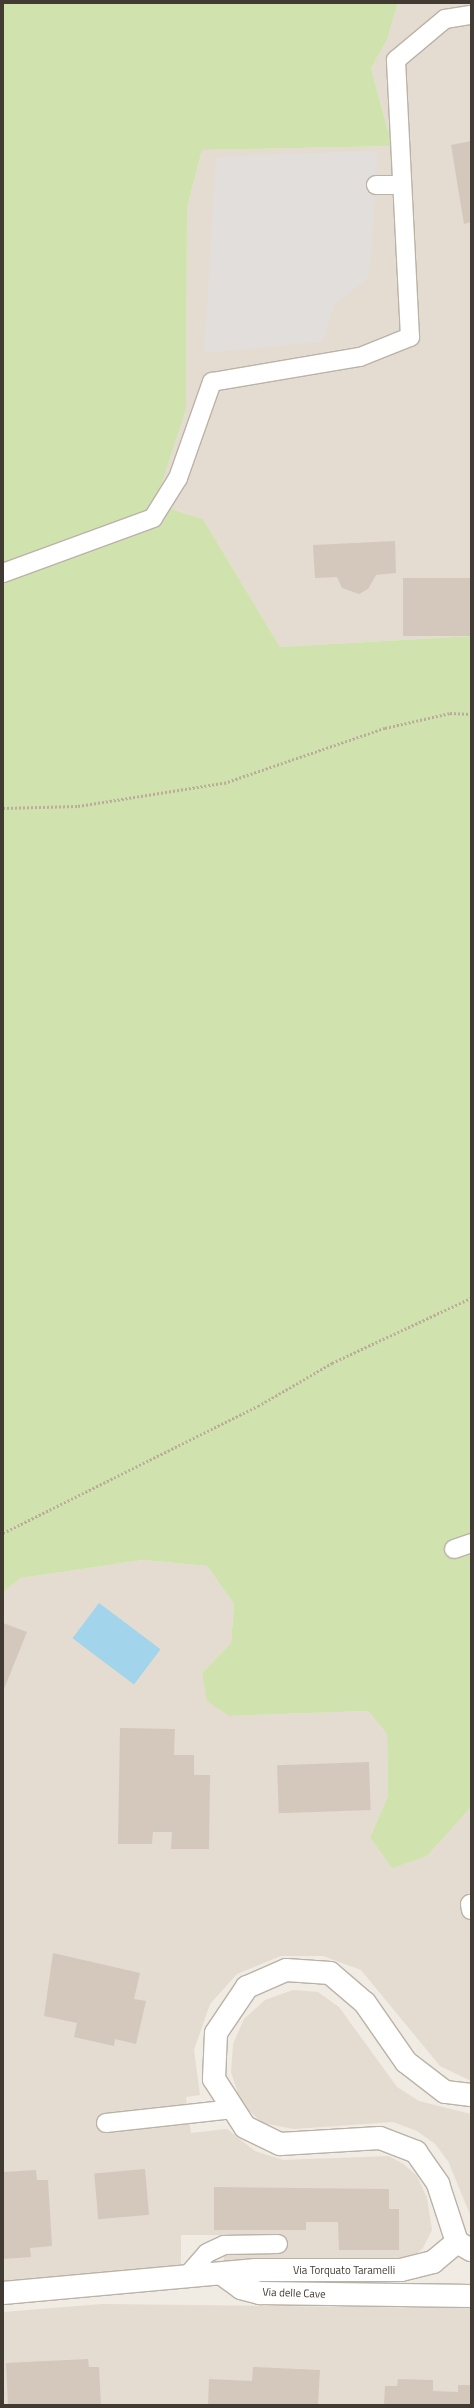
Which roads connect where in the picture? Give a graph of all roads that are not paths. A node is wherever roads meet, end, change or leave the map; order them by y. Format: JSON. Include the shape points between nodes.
{"nodes":[{"id":1,"x":471,"y":15,"type":"edge"},
{"id":2,"x":400,"y":184,"type":"junction"},
{"id":3,"x":376,"y":185,"type":"dead end"},
{"id":4,"x":3,"y":573,"type":"edge"},
{"id":5,"x":471,"y":2095,"type":"edge"},
{"id":6,"x":233,"y":2109,"type":"junction"},
{"id":7,"x":106,"y":2123,"type":"dead end"},
{"id":8,"x":278,"y":2244,"type":"dead end"},
{"id":9,"x":464,"y":2246,"type":"edge"},
{"id":10,"x":222,"y":2274,"type":"junction"},
{"id":11,"x":187,"y":2276,"type":"junction"},
{"id":12,"x":3,"y":2293,"type":"edge"},
{"id":13,"x":471,"y":2296,"type":"edge"}],
"edges":[{"from":1,"to":2,"type":"lane","via":[[445,19],[396,60]]},
{"from":2,"to":3,"type":"lane"},
{"from":2,"to":4,"type":"lane","via":[[410,337],[360,357],[212,382],[178,478],[153,518]]},
{"from":5,"to":6,"type":"street","name":"Via Torquato Taramelli","via":[[445,2092],[406,2062],[365,2003],[330,1973],[286,1970],[246,1987],[216,2033],[214,2079]]},
{"from":6,"to":7,"type":"lane"},
{"from":6,"to":9,"type":"street","name":"Via Torquato Taramelli","via":[[244,2127],[280,2144],[380,2138],[416,2152],[438,2184]]},
{"from":8,"to":11,"type":"lane","via":[[224,2245],[207,2252]]},
{"from":9,"to":10,"type":"street","name":"Via Torquato Taramelli","via":[[433,2262],[401,2270]]},
{"from":10,"to":11,"type":"street"},
{"from":10,"to":13,"type":"street","name":"Via delle Cave","via":[[241,2288],[260,2293]]},
{"from":11,"to":12,"type":"street"}]}
